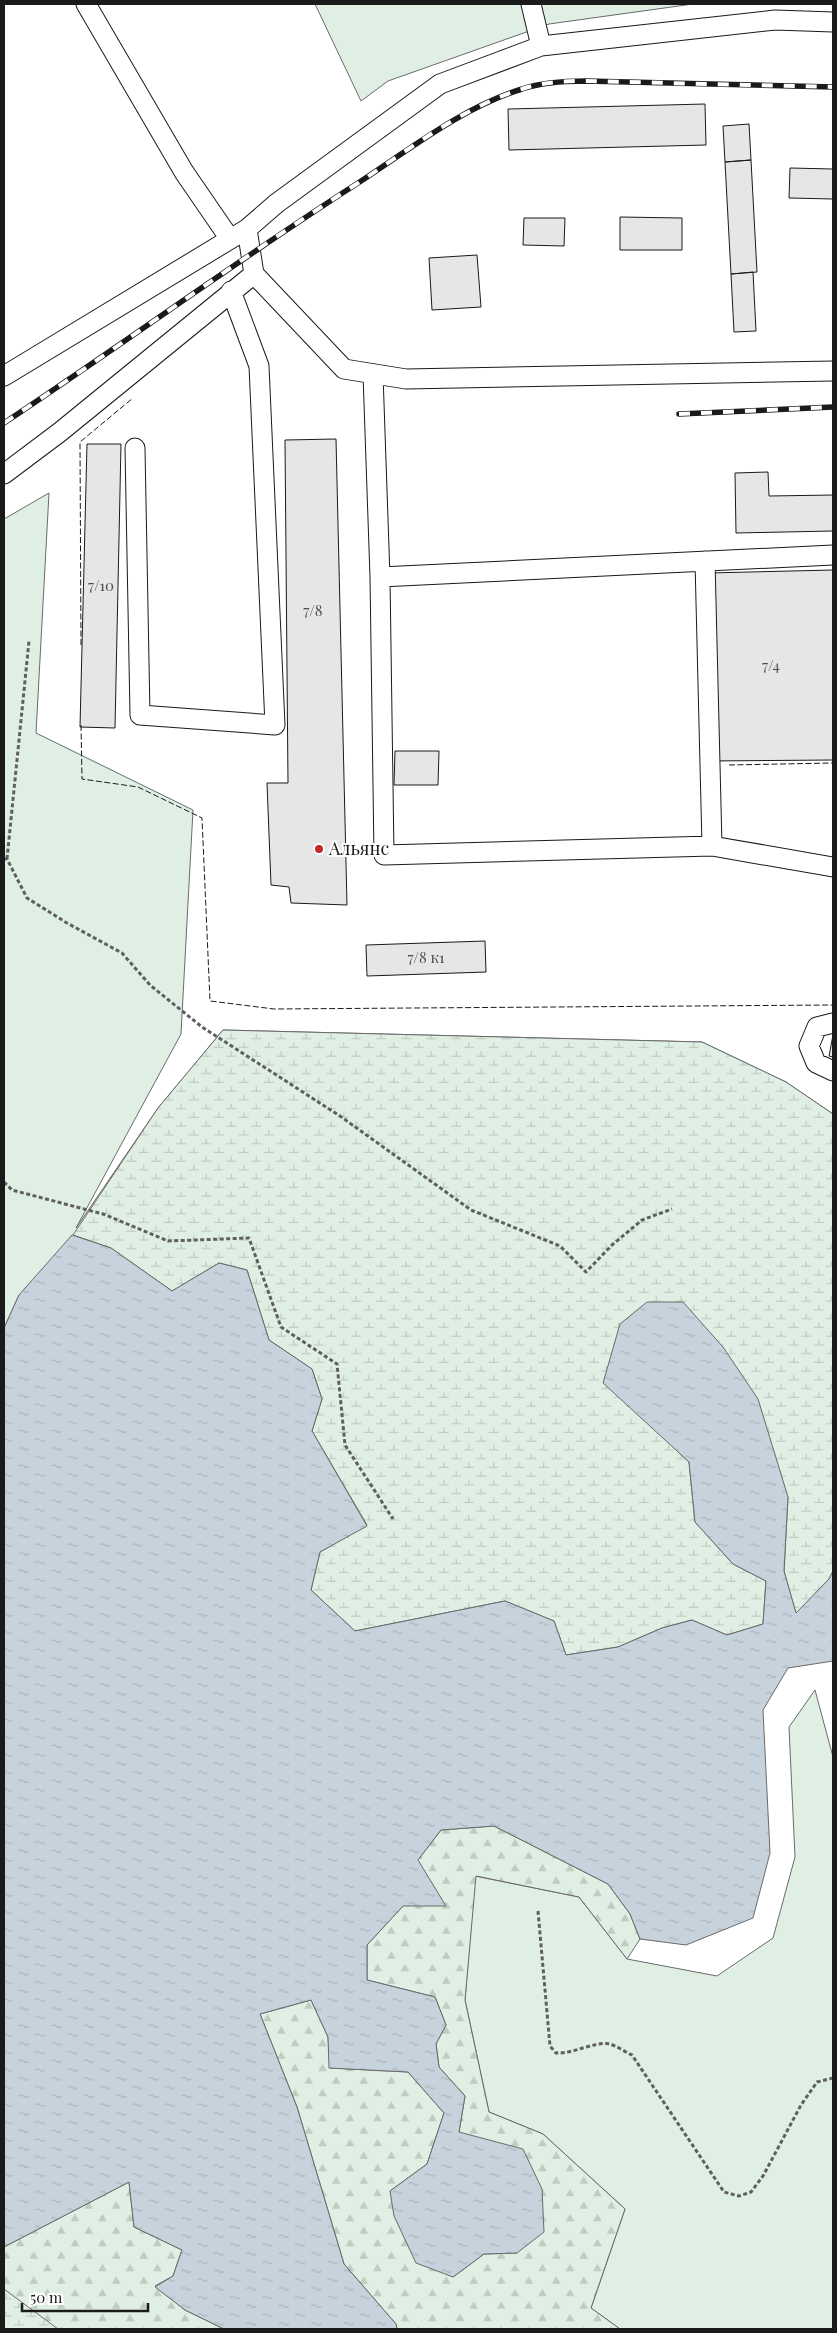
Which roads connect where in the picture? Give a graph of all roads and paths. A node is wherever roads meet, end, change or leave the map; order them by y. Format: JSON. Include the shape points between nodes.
{"nodes":[{"id":1,"x":86,"y":4,"type":"edge"},
{"id":2,"x":531,"y":4,"type":"edge"},
{"id":3,"x":833,"y":22,"type":"edge"},
{"id":4,"x":541,"y":46,"type":"junction"},
{"id":5,"x":246,"y":229,"type":"junction"},
{"id":6,"x":230,"y":239,"type":"junction"},
{"id":7,"x":254,"y":274,"type":"junction"},
{"id":8,"x":231,"y":292,"type":"junction"},
{"id":9,"x":833,"y":371,"type":"edge"},
{"id":10,"x":373,"y":374,"type":"junction"},
{"id":11,"x":4,"y":376,"type":"edge"},
{"id":12,"x":135,"y":448,"type":"dead end"},
{"id":13,"x":4,"y":474,"type":"edge"},
{"id":14,"x":833,"y":555,"type":"edge"},
{"id":15,"x":705,"y":561,"type":"junction"},
{"id":16,"x":380,"y":577,"type":"junction"},
{"id":17,"x":29,"y":641,"type":"dead end"},
{"id":18,"x":712,"y":846,"type":"junction"},
{"id":19,"x":6,"y":859,"type":"edge"},
{"id":20,"x":833,"y":867,"type":"edge"},
{"id":21,"x":833,"y":1024,"type":"edge"},
{"id":22,"x":833,"y":1071,"type":"edge"},
{"id":23,"x":4,"y":1182,"type":"edge"},
{"id":24,"x":672,"y":1209,"type":"dead end"},
{"id":25,"x":393,"y":1519,"type":"dead end"},
{"id":26,"x":538,"y":1911,"type":"dead end"},
{"id":27,"x":833,"y":2078,"type":"edge"}],
"edges":[{"from":1,"to":6,"type":"lane","via":[[184,172]]},
{"from":2,"to":4,"type":"lane"},
{"from":3,"to":4,"type":"lane","via":[[775,20]]},
{"from":4,"to":5,"type":"lane","via":[[440,84]]},
{"from":5,"to":6,"type":"lane"},
{"from":5,"to":7,"type":"lane"},
{"from":6,"to":11,"type":"lane"},
{"from":7,"to":8,"type":"lane"},
{"from":7,"to":10,"type":"lane","via":[[344,369]]},
{"from":8,"to":12,"type":"lane","via":[[259,366],[275,725],[140,715]]},
{"from":8,"to":13,"type":"lane"},
{"from":9,"to":10,"type":"lane","via":[[406,379]]},
{"from":10,"to":16,"type":"lane"},
{"from":14,"to":15,"type":"lane"},
{"from":15,"to":16,"type":"lane"},
{"from":15,"to":18,"type":"lane"},
{"from":16,"to":18,"type":"lane","via":[[384,855]]},
{"from":17,"to":19,"type":"path"},
{"from":18,"to":20,"type":"lane"},
{"from":19,"to":24,"type":"path","via":[[26,898],[122,953],[150,985],[202,1027],[340,1116],[471,1210],[560,1246],[586,1272],[642,1220]]},
{"from":21,"to":22,"type":"lane","via":[[817,1027],[808,1046],[816,1063]]},
{"from":23,"to":25,"type":"path","via":[[12,1190],[103,1214],[168,1241],[249,1238],[281,1327],[337,1364],[344,1445]]},
{"from":26,"to":27,"type":"path","via":[[550,2046],[556,2053],[568,2054],[610,2044],[632,2055],[724,2192],[738,2196],[751,2192],[764,2176],[811,2090],[817,2082]]}]}
